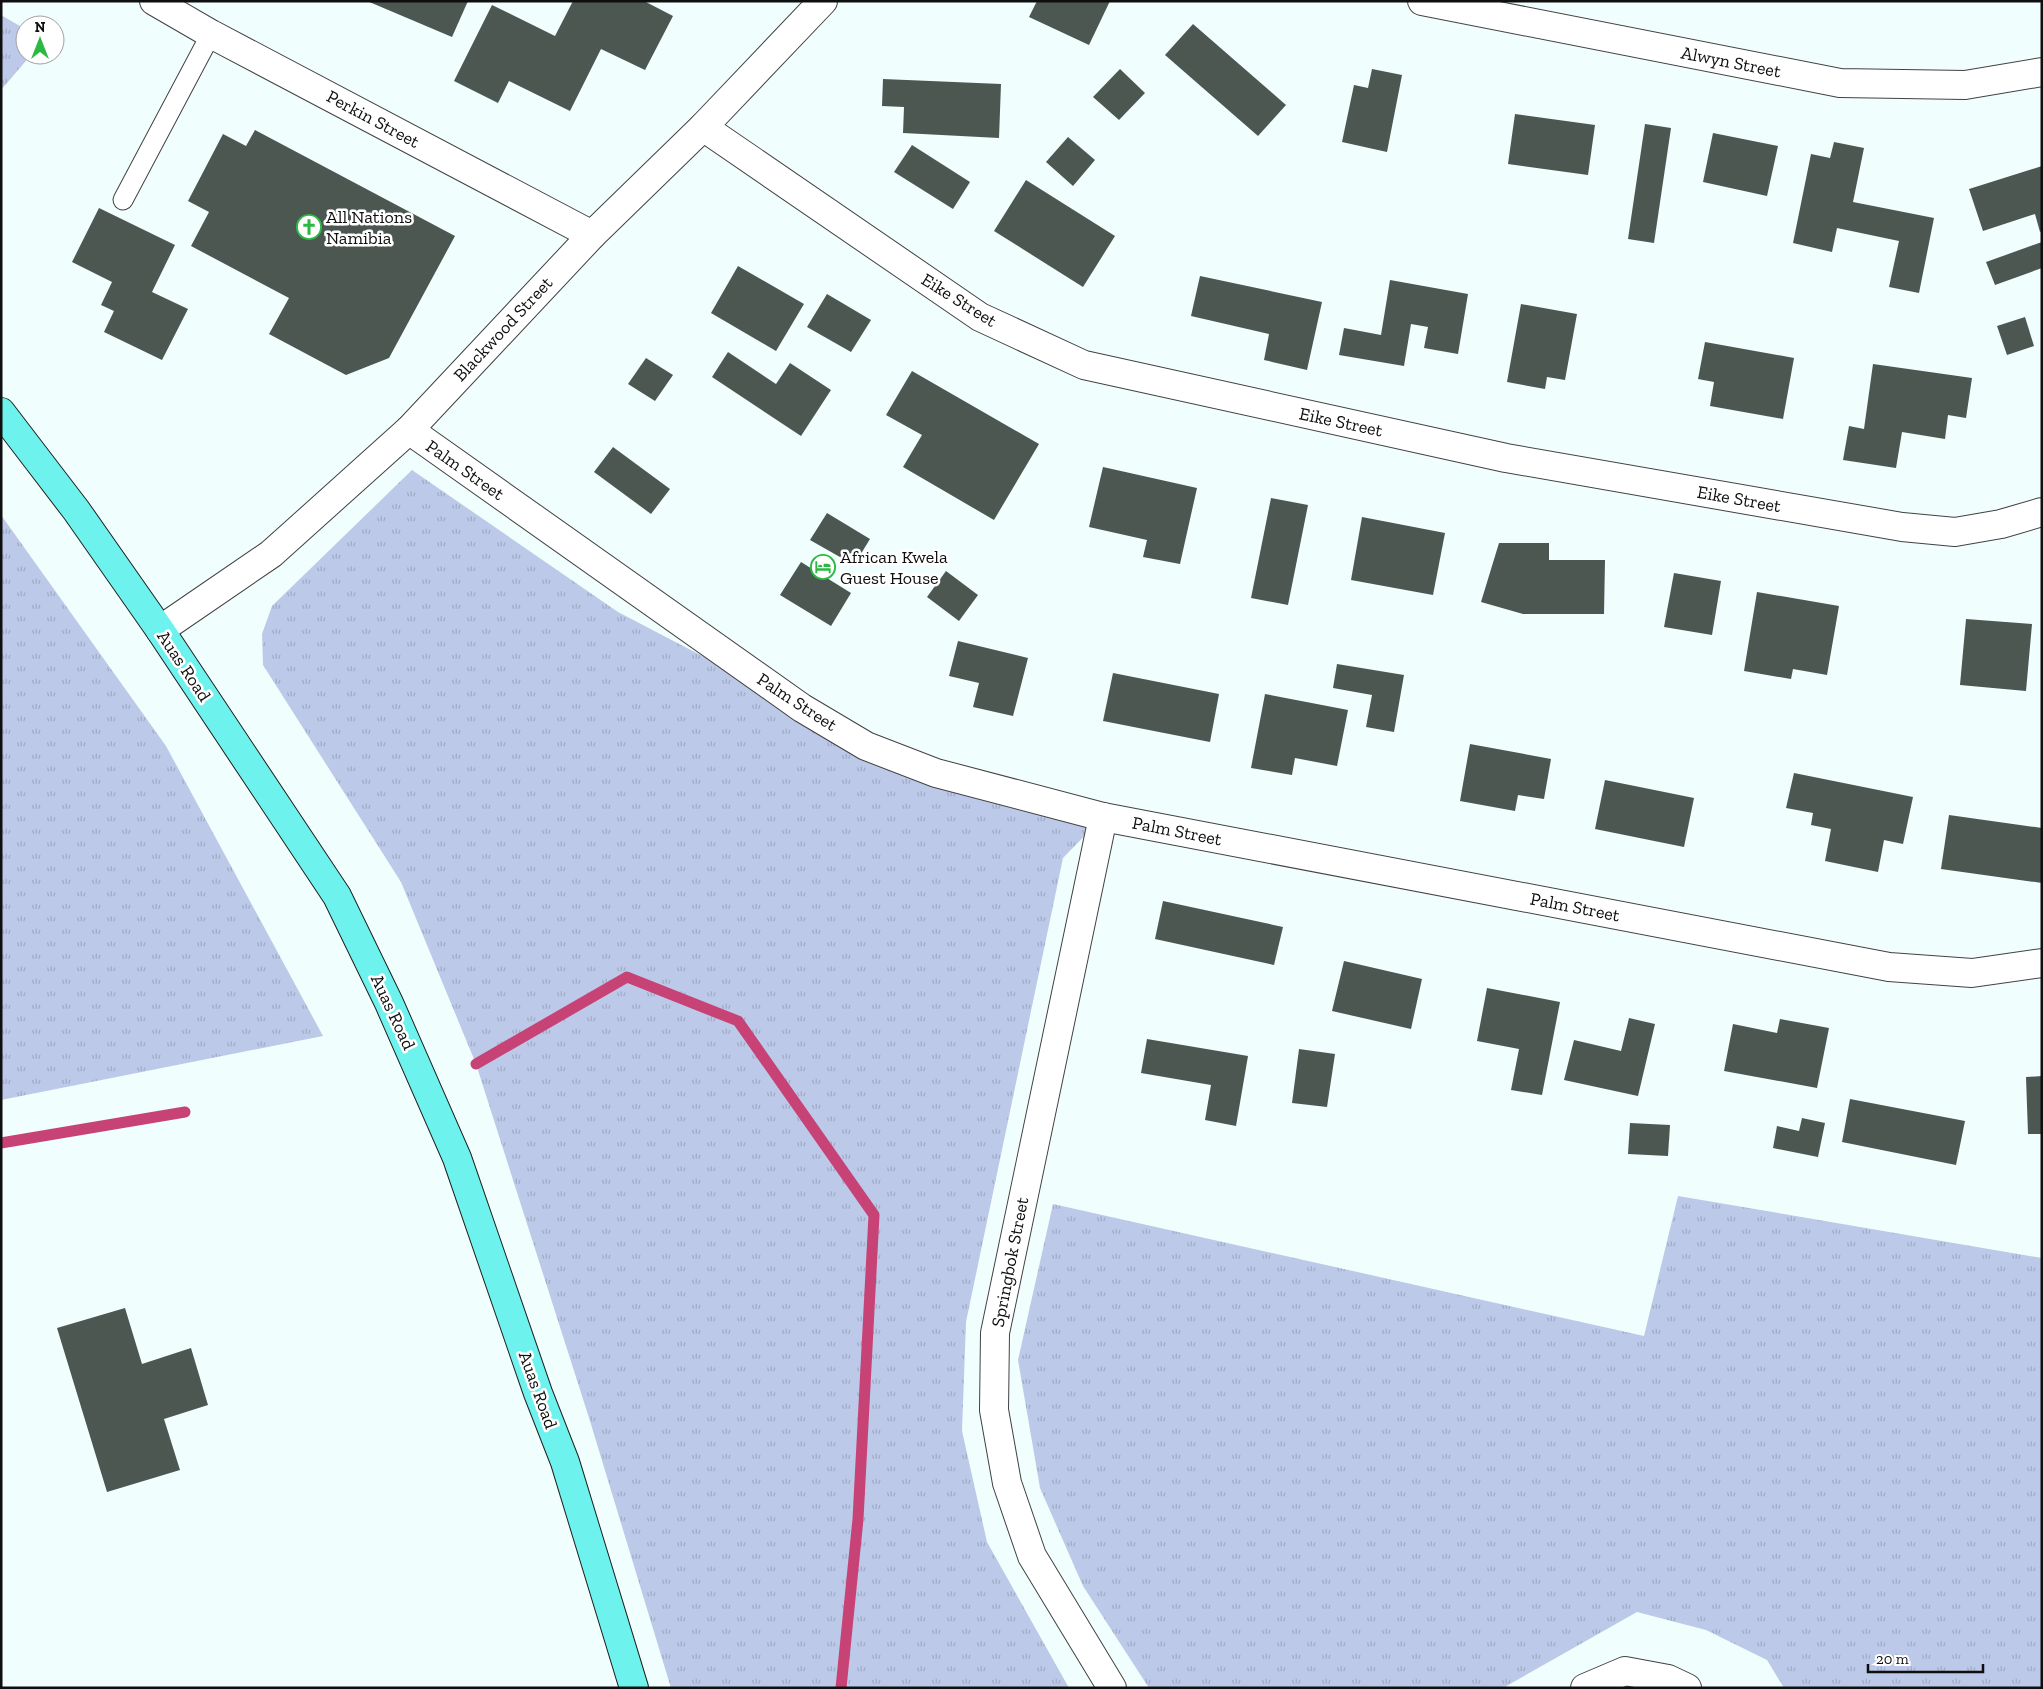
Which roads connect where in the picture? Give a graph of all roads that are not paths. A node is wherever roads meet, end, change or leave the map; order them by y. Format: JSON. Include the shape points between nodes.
{"nodes":[{"id":1,"x":154,"y":1,"type":"edge"},
{"id":2,"x":823,"y":1,"type":"edge"},
{"id":3,"x":1422,"y":1,"type":"edge"},
{"id":4,"x":210,"y":34,"type":"junction"},
{"id":5,"x":2042,"y":72,"type":"edge"},
{"id":6,"x":703,"y":128,"type":"junction"},
{"id":7,"x":123,"y":200,"type":"dead end"},
{"id":8,"x":592,"y":235,"type":"junction"},
{"id":9,"x":1,"y":412,"type":"edge"},
{"id":10,"x":409,"y":430,"type":"junction"},
{"id":11,"x":2042,"y":512,"type":"edge"},
{"id":12,"x":160,"y":630,"type":"junction"},
{"id":13,"x":1103,"y":816,"type":"junction"},
{"id":14,"x":2042,"y":963,"type":"edge"},
{"id":15,"x":1678,"y":1683,"type":"edge"},
{"id":16,"x":634,"y":1688,"type":"edge"},
{"id":17,"x":1112,"y":1688,"type":"edge"},
{"id":18,"x":1585,"y":1688,"type":"edge"}],
"edges":[{"from":1,"to":4,"type":"street","name":"Perkin Street"},
{"from":2,"to":6,"type":"street","name":"Blackwood Street"},
{"from":3,"to":5,"type":"street","name":"Alwyn Street","via":[[1840,83],[1965,85]]},
{"from":4,"to":7,"type":"lane"},
{"from":4,"to":8,"type":"street","name":"Perkin Street"},
{"from":6,"to":8,"type":"street","name":"Blackwood Street"},
{"from":6,"to":11,"type":"street","name":"Eike Street","via":[[980,317],[1084,365],[1506,458],[1902,528],[1954,532],[2001,524]]},
{"from":8,"to":10,"type":"street","name":"Blackwood Street"},
{"from":9,"to":12,"type":"main road","name":"Auas Road","via":[[76,510]]},
{"from":10,"to":12,"type":"street","name":"Blackwood Street","via":[[270,554]]},
{"from":10,"to":13,"type":"street","name":"Palm Street","via":[[802,708],[866,746],[936,773]]},
{"from":12,"to":16,"type":"main road","name":"Auas Road","via":[[337,896],[390,1003],[457,1158],[531,1374],[565,1462]]},
{"from":13,"to":14,"type":"street","name":"Palm Street","via":[[1889,967],[1972,973]]},
{"from":13,"to":17,"type":"street","name":"Springbok Street","via":[[995,1333],[994,1410],[1008,1483],[1032,1556]]},
{"from":15,"to":18,"type":"street","via":[[1626,1671]]}]}
